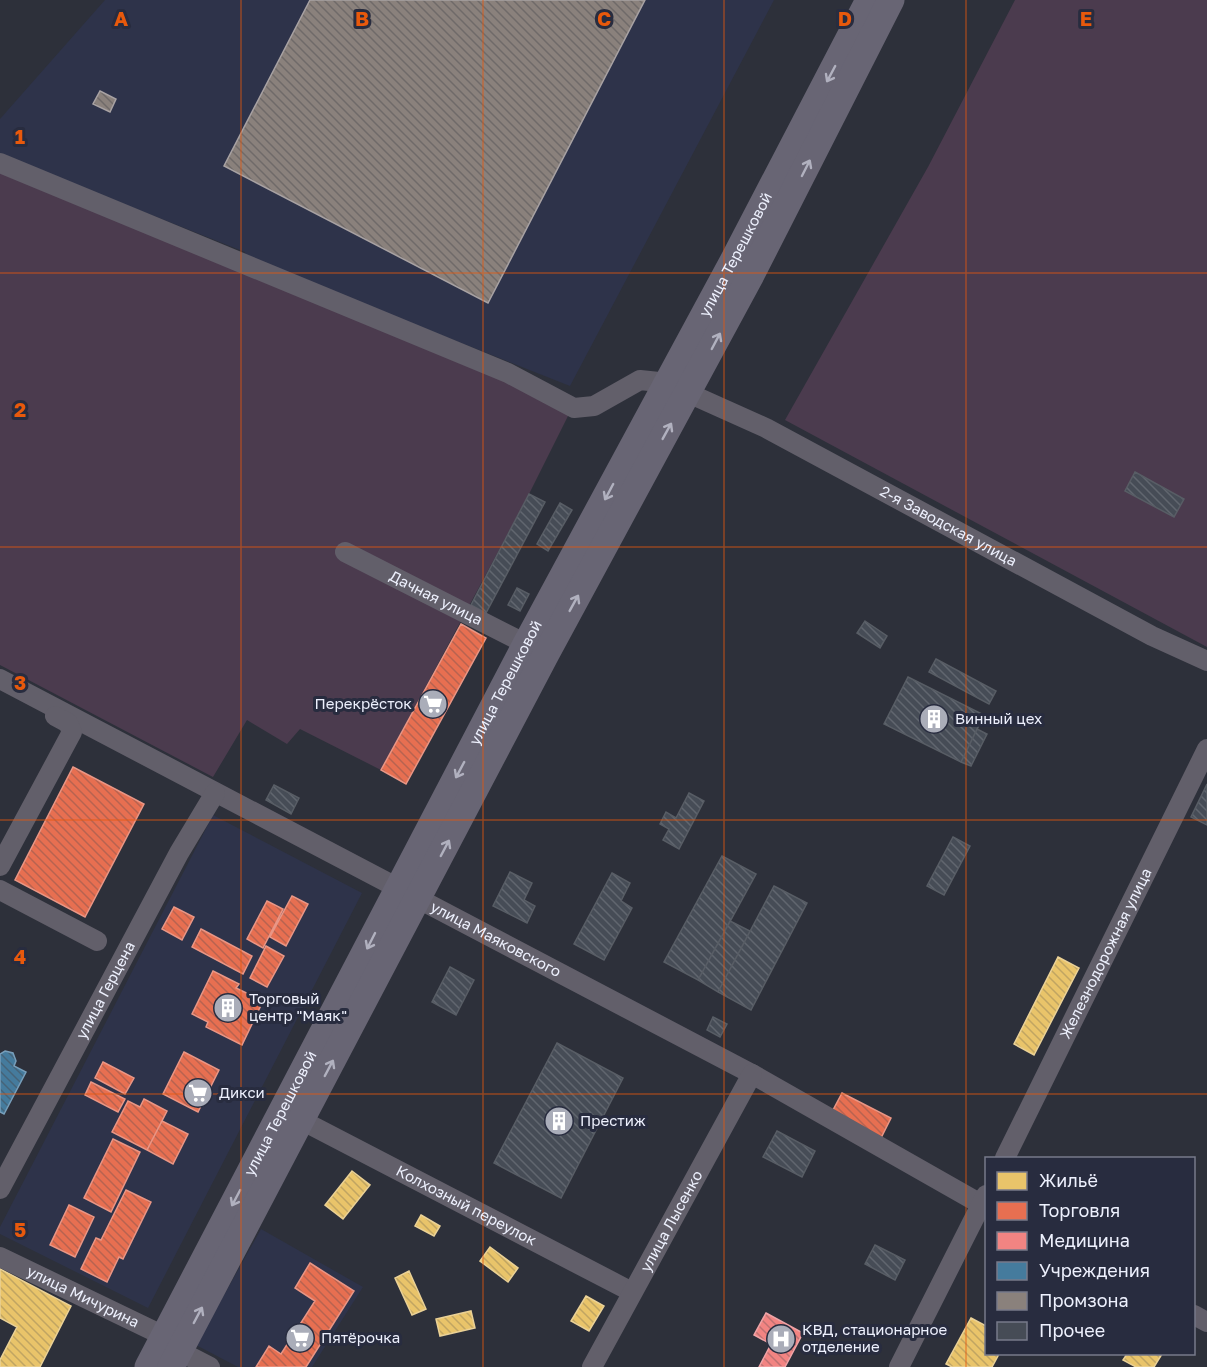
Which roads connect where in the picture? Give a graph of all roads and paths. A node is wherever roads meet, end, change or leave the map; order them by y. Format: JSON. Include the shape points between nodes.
{"nodes":[{"id":1,"x":869,"y":0,"type":"edge"},
{"id":2,"x":891,"y":0,"type":"edge"},
{"id":3,"x":0,"y":163,"type":"edge"},
{"id":4,"x":678,"y":389,"type":"junction"},
{"id":5,"x":345,"y":552,"type":"dead end"},
{"id":6,"x":526,"y":644,"type":"junction"},
{"id":7,"x":1207,"y":661,"type":"edge"},
{"id":8,"x":2,"y":680,"type":"edge"},
{"id":9,"x":1207,"y":749,"type":"edge"},
{"id":10,"x":215,"y":793,"type":"junction"},
{"id":11,"x":0,"y":866,"type":"edge"},
{"id":12,"x":0,"y":890,"type":"edge"},
{"id":13,"x":408,"y":894,"type":"junction"},
{"id":14,"x":98,"y":941,"type":"dead end"},
{"id":15,"x":752,"y":1074,"type":"junction"},
{"id":16,"x":302,"y":1120,"type":"junction"},
{"id":17,"x":1005,"y":1157,"type":"edge"},
{"id":18,"x":0,"y":1189,"type":"edge"},
{"id":19,"x":985,"y":1202,"type":"edge"},
{"id":20,"x":0,"y":1257,"type":"edge"},
{"id":21,"x":632,"y":1292,"type":"junction"},
{"id":22,"x":171,"y":1351,"type":"edge"},
{"id":23,"x":902,"y":1366,"type":"edge"},
{"id":24,"x":148,"y":1367,"type":"edge"},
{"id":25,"x":210,"y":1367,"type":"edge"},
{"id":26,"x":592,"y":1367,"type":"edge"}],
"edges":[{"from":1,"to":4,"type":"highway","name":"улица Терешковой","one_way":true},
{"from":4,"to":2,"type":"highway","name":"улица Терешковой","one_way":true,"via":[[752,275]]},
{"from":3,"to":4,"type":"street","name":"2-я Заводская улица","via":[[508,373],[574,408],[594,405],[640,380]]},
{"from":4,"to":6,"type":"highway","name":"улица Терешковой","one_way":true},
{"from":4,"to":7,"type":"street","name":"2-я Заводская улица","via":[[766,428],[1152,636]]},
{"from":13,"to":4,"type":"highway","name":"улица Терешковой","one_way":true,"via":[[546,654]]},
{"from":5,"to":6,"type":"street","name":"Дачная улица"},
{"from":6,"to":13,"type":"highway","name":"улица Терешковой","one_way":true},
{"from":8,"to":10,"type":"street","name":"улица Маяковского"},
{"from":8,"to":11,"type":"street","via":[[19,696],[68,723],[72,732]]},
{"from":9,"to":17,"type":"street","name":"Железнодорожная улица"},
{"from":10,"to":13,"type":"street","name":"улица Маяковского"},
{"from":10,"to":18,"type":"street","name":"улица Герцена","via":[[179,853]]},
{"from":12,"to":14,"type":"street"},
{"from":13,"to":15,"type":"street","name":"улица Маяковского"},
{"from":16,"to":13,"type":"highway","name":"улица Терешковой","one_way":true},
{"from":13,"to":22,"type":"highway","name":"улица Терешковой","one_way":true},
{"from":15,"to":19,"type":"street","name":"улица Маяковского"},
{"from":15,"to":21,"type":"street","name":"улица Лысенко"},
{"from":16,"to":21,"type":"street","name":"Колхозный переулок"},
{"from":22,"to":16,"type":"highway","name":"улица Терешковой","one_way":true},
{"from":19,"to":23,"type":"street"},
{"from":20,"to":22,"type":"street","name":"улица Мичурина"},
{"from":21,"to":26,"type":"street","name":"улица Лысенко"},
{"from":22,"to":24,"type":"highway","name":"улица Терешковой"},
{"from":22,"to":25,"type":"street","name":"улица Мичурина"}]}
